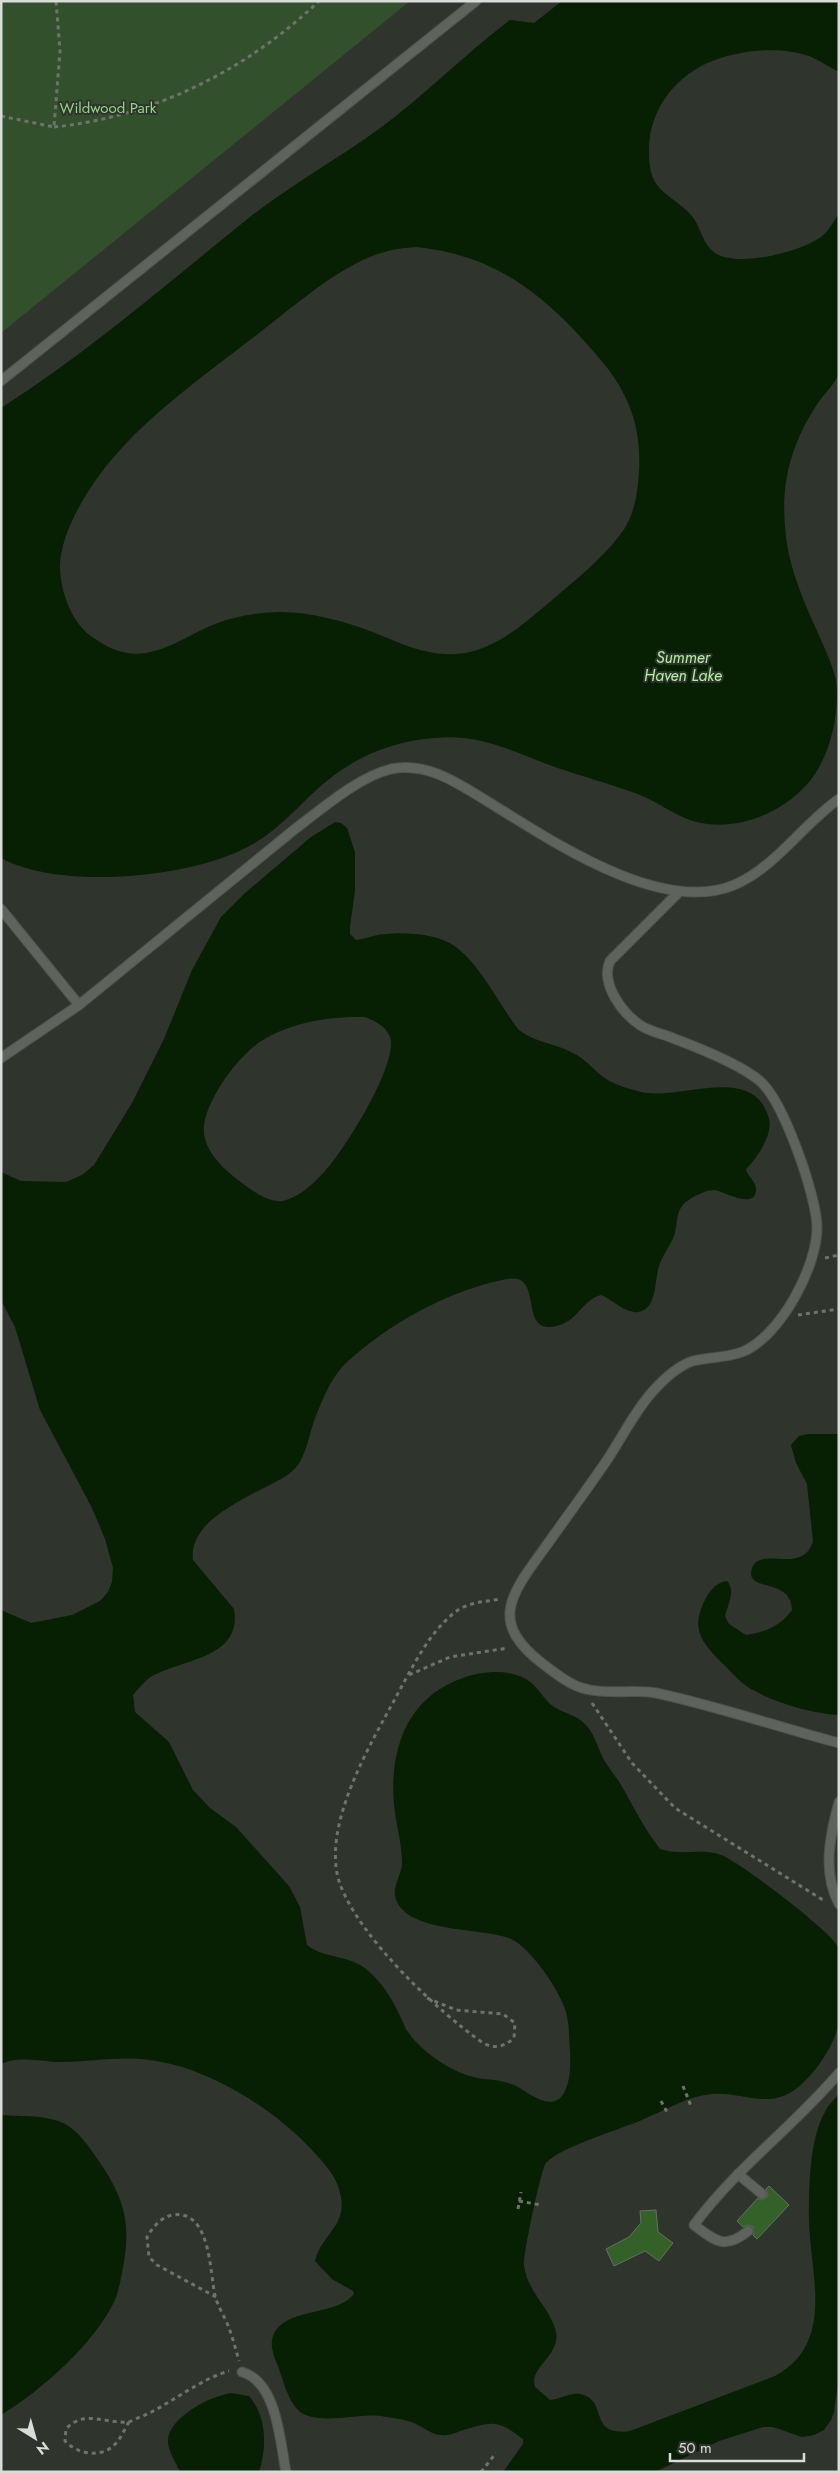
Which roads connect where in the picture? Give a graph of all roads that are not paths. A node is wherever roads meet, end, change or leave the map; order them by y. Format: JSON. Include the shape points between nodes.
{"nodes":[{"id":1,"x":476,"y":1,"type":"edge"},
{"id":2,"x":1,"y":381,"type":"edge"},
{"id":3,"x":839,"y":799,"type":"edge"},
{"id":4,"x":678,"y":893,"type":"junction"},
{"id":5,"x":1,"y":908,"type":"edge"},
{"id":6,"x":79,"y":1005,"type":"junction"},
{"id":7,"x":1,"y":1058,"type":"edge"},
{"id":8,"x":839,"y":1743,"type":"edge"},
{"id":9,"x":839,"y":1802,"type":"edge"},
{"id":10,"x":834,"y":1904,"type":"edge"},
{"id":11,"x":839,"y":2073,"type":"edge"},
{"id":12,"x":738,"y":2174,"type":"junction"},
{"id":13,"x":762,"y":2194,"type":"dead end"},
{"id":14,"x":748,"y":2231,"type":"dead end"},
{"id":15,"x":242,"y":2372,"type":"road end"},
{"id":16,"x":286,"y":2472,"type":"edge"}],
"edges":[{"from":1,"to":2,"type":"lane"},
{"from":3,"to":4,"type":"lane","via":[[755,874],[714,892]]},
{"from":4,"to":6,"type":"lane","via":[[630,878],[573,853],[438,773],[405,767],[390,770],[358,785],[295,829]]},
{"from":4,"to":8,"type":"lane","via":[[610,961],[607,976],[615,996],[644,1028],[698,1048],[750,1074],[778,1103],[813,1200],[817,1227],[812,1252],[791,1304],[765,1336],[745,1351],[682,1365],[652,1392],[517,1590],[509,1622],[521,1646],[558,1675],[585,1689],[654,1693]]},
{"from":5,"to":6,"type":"lane"},
{"from":6,"to":7,"type":"lane"},
{"from":9,"to":10,"type":"lane","via":[[828,1855]]},
{"from":11,"to":12,"type":"lane"},
{"from":12,"to":13,"type":"lane"},
{"from":12,"to":14,"type":"lane","via":[[694,2225],[712,2238],[726,2242],[739,2239]]},
{"from":15,"to":16,"type":"lane","via":[[252,2375],[264,2388],[274,2413]]}]}
